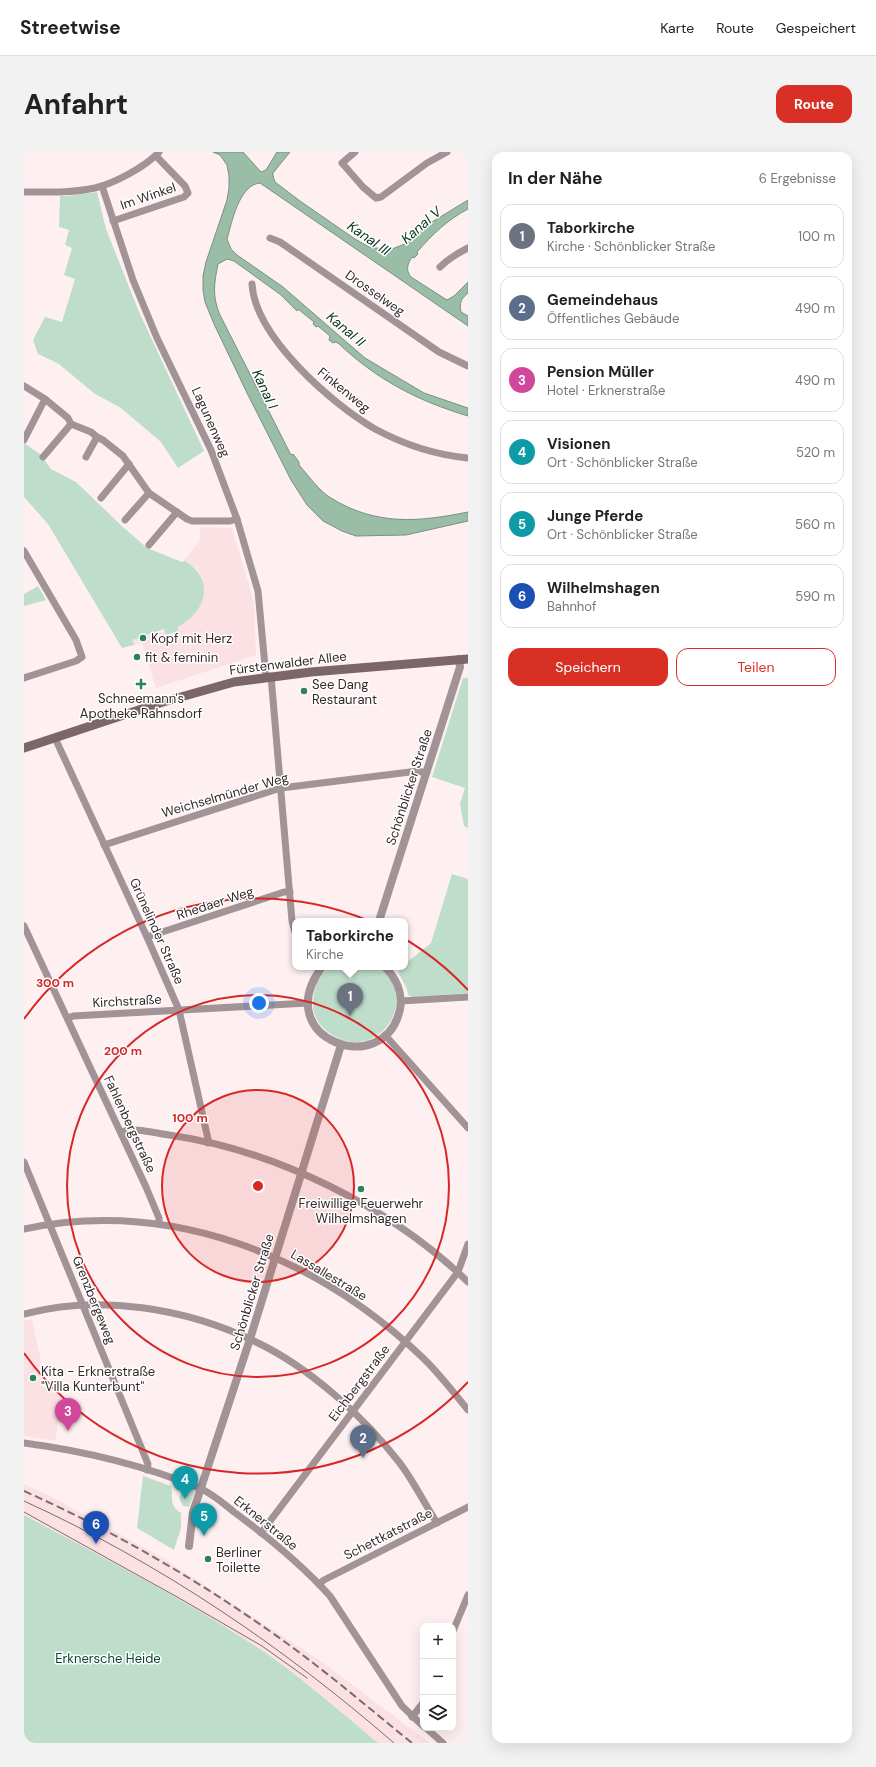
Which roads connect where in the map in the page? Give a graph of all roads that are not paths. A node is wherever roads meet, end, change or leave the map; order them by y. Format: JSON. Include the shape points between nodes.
{"nodes":[{"id":1,"x":355,"y":152,"type":"edge"},
{"id":2,"x":447,"y":152,"type":"edge"},
{"id":3,"x":157,"y":154,"type":"edge"},
{"id":4,"x":102,"y":186,"type":"junction"},
{"id":5,"x":24,"y":192,"type":"edge"},
{"id":6,"x":112,"y":221,"type":"junction"},
{"id":7,"x":270,"y":238,"type":"dead end"},
{"id":8,"x":468,"y":248,"type":"edge"},
{"id":9,"x":440,"y":267,"type":"dead end"},
{"id":10,"x":252,"y":284,"type":"dead end"},
{"id":11,"x":468,"y":366,"type":"edge"},
{"id":12,"x":24,"y":386,"type":"edge"},
{"id":13,"x":45,"y":399,"type":"junction"},
{"id":14,"x":72,"y":424,"type":"junction"},
{"id":15,"x":97,"y":437,"type":"junction"},
{"id":16,"x":24,"y":440,"type":"edge"},
{"id":17,"x":43,"y":457,"type":"dead end"},
{"id":18,"x":86,"y":457,"type":"dead end"},
{"id":19,"x":468,"y":458,"type":"edge"},
{"id":20,"x":129,"y":464,"type":"junction"},
{"id":21,"x":149,"y":493,"type":"junction"},
{"id":22,"x":101,"y":498,"type":"dead end"},
{"id":23,"x":177,"y":512,"type":"junction"},
{"id":24,"x":237,"y":519,"type":"junction"},
{"id":25,"x":125,"y":520,"type":"dead end"},
{"id":26,"x":148,"y":545,"type":"dead end"},
{"id":27,"x":24,"y":551,"type":"edge"},
{"id":28,"x":464,"y":659,"type":"edge"},
{"id":29,"x":269,"y":677,"type":"junction"},
{"id":30,"x":24,"y":678,"type":"edge"},
{"id":31,"x":56,"y":738,"type":"junction"},
{"id":32,"x":24,"y":748,"type":"edge"},
{"id":33,"x":426,"y":773,"type":"junction"},
{"id":34,"x":281,"y":788,"type":"junction"},
{"id":35,"x":104,"y":844,"type":"junction"},
{"id":36,"x":290,"y":892,"type":"junction"},
{"id":37,"x":380,"y":918,"type":"edge"},
{"id":38,"x":292,"y":921,"type":"edge"},
{"id":39,"x":24,"y":926,"type":"edge"},
{"id":40,"x":147,"y":937,"type":"junction"},
{"id":41,"x":320,"y":970,"type":"edge"},
{"id":42,"x":388,"y":970,"type":"edge"},
{"id":43,"x":468,"y":997,"type":"edge"},
{"id":44,"x":401,"y":1001,"type":"junction"},
{"id":45,"x":308,"y":1003,"type":"junction"},
{"id":46,"x":179,"y":1010,"type":"junction"},
{"id":47,"x":68,"y":1018,"type":"junction"},
{"id":48,"x":385,"y":1035,"type":"junction"},
{"id":49,"x":341,"y":1045,"type":"junction"},
{"id":50,"x":468,"y":1128,"type":"edge"},
{"id":51,"x":120,"y":1132,"type":"junction"},
{"id":52,"x":208,"y":1143,"type":"junction"},
{"id":53,"x":24,"y":1162,"type":"edge"},
{"id":54,"x":301,"y":1173,"type":"junction"},
{"id":55,"x":159,"y":1224,"type":"junction"},
{"id":56,"x":50,"y":1225,"type":"junction"},
{"id":57,"x":24,"y":1229,"type":"edge"},
{"id":58,"x":468,"y":1244,"type":"edge"},
{"id":59,"x":275,"y":1257,"type":"junction"},
{"id":60,"x":458,"y":1272,"type":"junction"},
{"id":61,"x":468,"y":1282,"type":"edge"},
{"id":62,"x":83,"y":1306,"type":"junction"},
{"id":63,"x":24,"y":1314,"type":"edge"},
{"id":64,"x":250,"y":1339,"type":"junction"},
{"id":65,"x":406,"y":1342,"type":"junction"},
{"id":66,"x":468,"y":1410,"type":"edge"},
{"id":67,"x":353,"y":1411,"type":"junction"},
{"id":68,"x":24,"y":1443,"type":"edge"},
{"id":69,"x":147,"y":1470,"type":"junction"},
{"id":70,"x":201,"y":1489,"type":"junction"},
{"id":71,"x":468,"y":1507,"type":"edge"},
{"id":72,"x":437,"y":1523,"type":"junction"},
{"id":73,"x":261,"y":1533,"type":"junction"},
{"id":74,"x":189,"y":1546,"type":"dead end"},
{"id":75,"x":319,"y":1584,"type":"junction"},
{"id":76,"x":468,"y":1595,"type":"edge"},
{"id":77,"x":456,"y":1624,"type":"edge"},
{"id":78,"x":420,"y":1707,"type":"edge"},
{"id":79,"x":412,"y":1716,"type":"junction"},
{"id":80,"x":420,"y":1723,"type":"edge"},
{"id":81,"x":429,"y":1731,"type":"edge"},
{"id":82,"x":443,"y":1743,"type":"edge"}],
"edges":[{"from":1,"to":2,"type":"street","via":[[342,163],[372,196],[381,197]]},
{"from":3,"to":4,"type":"street","via":[[130,173]]},
{"from":3,"to":6,"type":"street","name":"Im Winkel","via":[[185,186],[188,193],[184,197]]},
{"from":4,"to":5,"type":"street","via":[[72,191]]},
{"from":4,"to":6,"type":"street","name":"Lagunenweg"},
{"from":6,"to":24,"type":"street","name":"Lagunenweg","via":[[144,309],[211,450]]},
{"from":7,"to":11,"type":"street","name":"Drosselweg","via":[[280,242],[440,352]]},
{"from":8,"to":9,"type":"street","via":[[448,259]]},
{"from":10,"to":19,"type":"street","name":"Finkenweg","via":[[258,311],[285,351],[300,368],[359,419],[388,435],[430,450]]},
{"from":12,"to":13,"type":"street"},
{"from":13,"to":14,"type":"street"},
{"from":13,"to":16,"type":"street"},
{"from":14,"to":15,"type":"street"},
{"from":14,"to":17,"type":"street"},
{"from":15,"to":18,"type":"street"},
{"from":15,"to":20,"type":"street","via":[[124,456]]},
{"from":20,"to":21,"type":"street"},
{"from":20,"to":22,"type":"street"},
{"from":21,"to":23,"type":"street"},
{"from":21,"to":25,"type":"street"},
{"from":23,"to":24,"type":"street","via":[[192,521]]},
{"from":23,"to":26,"type":"street"},
{"from":24,"to":29,"type":"street","name":"Lagunenweg","via":[[258,591]]},
{"from":27,"to":30,"type":"street","via":[[76,640],[82,657]]},
{"from":28,"to":29,"type":"main road","name":"Fürstenwalder Allee"},
{"from":28,"to":33,"type":"street","name":"Schönblicker Straße"},
{"from":29,"to":31,"type":"main road","name":"Fürstenwalder Allee","via":[[234,682],[195,692]]},
{"from":29,"to":34,"type":"street","name":"Lagunenweg"},
{"from":31,"to":32,"type":"main road","name":"Fürstenwalder Allee"},
{"from":31,"to":35,"type":"street","name":"Grünelinder Straße"},
{"from":33,"to":34,"type":"street","name":"Weichselmünder Weg","via":[[418,771]]},
{"from":33,"to":37,"type":"street","name":"Schönblicker Straße"},
{"from":34,"to":35,"type":"street","name":"Weichselmünder Weg"},
{"from":34,"to":36,"type":"street","name":"Lagunenweg"},
{"from":35,"to":40,"type":"street","name":"Grünelinder Straße"},
{"from":36,"to":38,"type":"street","name":"Lagunenweg"},
{"from":36,"to":40,"type":"street","name":"Rhedaer Weg"},
{"from":39,"to":47,"type":"street","name":"Fahlenbergstraße"},
{"from":40,"to":46,"type":"street","name":"Grünelinder Straße"},
{"from":41,"to":45,"type":"street","via":[[312,984]]},
{"from":42,"to":44,"type":"street","via":[[399,988]]},
{"from":43,"to":44,"type":"street"},
{"from":44,"to":48,"type":"street","via":[[396,1020]]},
{"from":45,"to":46,"type":"street","name":"Kirchstraße"},
{"from":45,"to":49,"type":"street","via":[[316,1026],[330,1041]]},
{"from":46,"to":47,"type":"street","name":"Kirchstraße"},
{"from":46,"to":52,"type":"street","name":"Grünelinder Straße"},
{"from":47,"to":51,"type":"street","name":"Fahlenbergstraße"},
{"from":48,"to":49,"type":"street","via":[[368,1045]]},
{"from":48,"to":50,"type":"street"},
{"from":49,"to":54,"type":"street","name":"Schönblicker Straße"},
{"from":51,"to":52,"type":"street","via":[[138,1131]]},
{"from":51,"to":55,"type":"street","name":"Fahlenbergstraße","via":[[159,1218]]},
{"from":52,"to":54,"type":"street"},
{"from":53,"to":56,"type":"street","name":"Grenzbergeweg"},
{"from":54,"to":59,"type":"street","name":"Schönblicker Straße"},
{"from":54,"to":60,"type":"street","via":[[343,1193],[386,1219]]},
{"from":55,"to":56,"type":"street","name":"Lassallestraße","via":[[103,1221]]},
{"from":55,"to":59,"type":"street","name":"Lassallestraße","via":[[231,1240]]},
{"from":56,"to":57,"type":"street","name":"Lassallestraße"},
{"from":56,"to":62,"type":"street","name":"Grenzbergeweg"},
{"from":58,"to":60,"type":"street","name":"Eichbergstraße"},
{"from":59,"to":64,"type":"street","name":"Schönblicker Straße"},
{"from":59,"to":65,"type":"street","name":"Lassallestraße","via":[[334,1289]]},
{"from":60,"to":61,"type":"street"},
{"from":60,"to":65,"type":"street","name":"Eichbergstraße"},
{"from":62,"to":63,"type":"street"},
{"from":62,"to":64,"type":"street","via":[[124,1306],[168,1312]]},
{"from":62,"to":69,"type":"street","name":"Grenzbergeweg","via":[[148,1464]]},
{"from":64,"to":67,"type":"street","via":[[280,1355]]},
{"from":64,"to":70,"type":"street","name":"Schönblicker Straße"},
{"from":65,"to":66,"type":"street","name":"Lassallestraße","via":[[435,1370]]},
{"from":65,"to":67,"type":"street","name":"Eichbergstraße"},
{"from":67,"to":72,"type":"street","via":[[399,1462]]},
{"from":67,"to":73,"type":"street","name":"Eichbergstraße"},
{"from":68,"to":69,"type":"street","name":"Erknerstraße","via":[[87,1453]]},
{"from":69,"to":70,"type":"street","name":"Erknerstraße"},
{"from":70,"to":73,"type":"street","name":"Erknerstraße"},
{"from":70,"to":74,"type":"street","name":"Schönblicker Straße","via":[[193,1512]]},
{"from":71,"to":72,"type":"street","name":"Schettkatstraße"},
{"from":72,"to":75,"type":"street","name":"Schettkatstraße"},
{"from":73,"to":75,"type":"street","name":"Erknerstraße"},
{"from":75,"to":79,"type":"street","name":"Erknerstraße","via":[[337,1604],[402,1706]]},
{"from":76,"to":77,"type":"street"},
{"from":78,"to":79,"type":"street"},
{"from":79,"to":80,"type":"street","name":"Erknerstraße"},
{"from":81,"to":82,"type":"street"}]}
